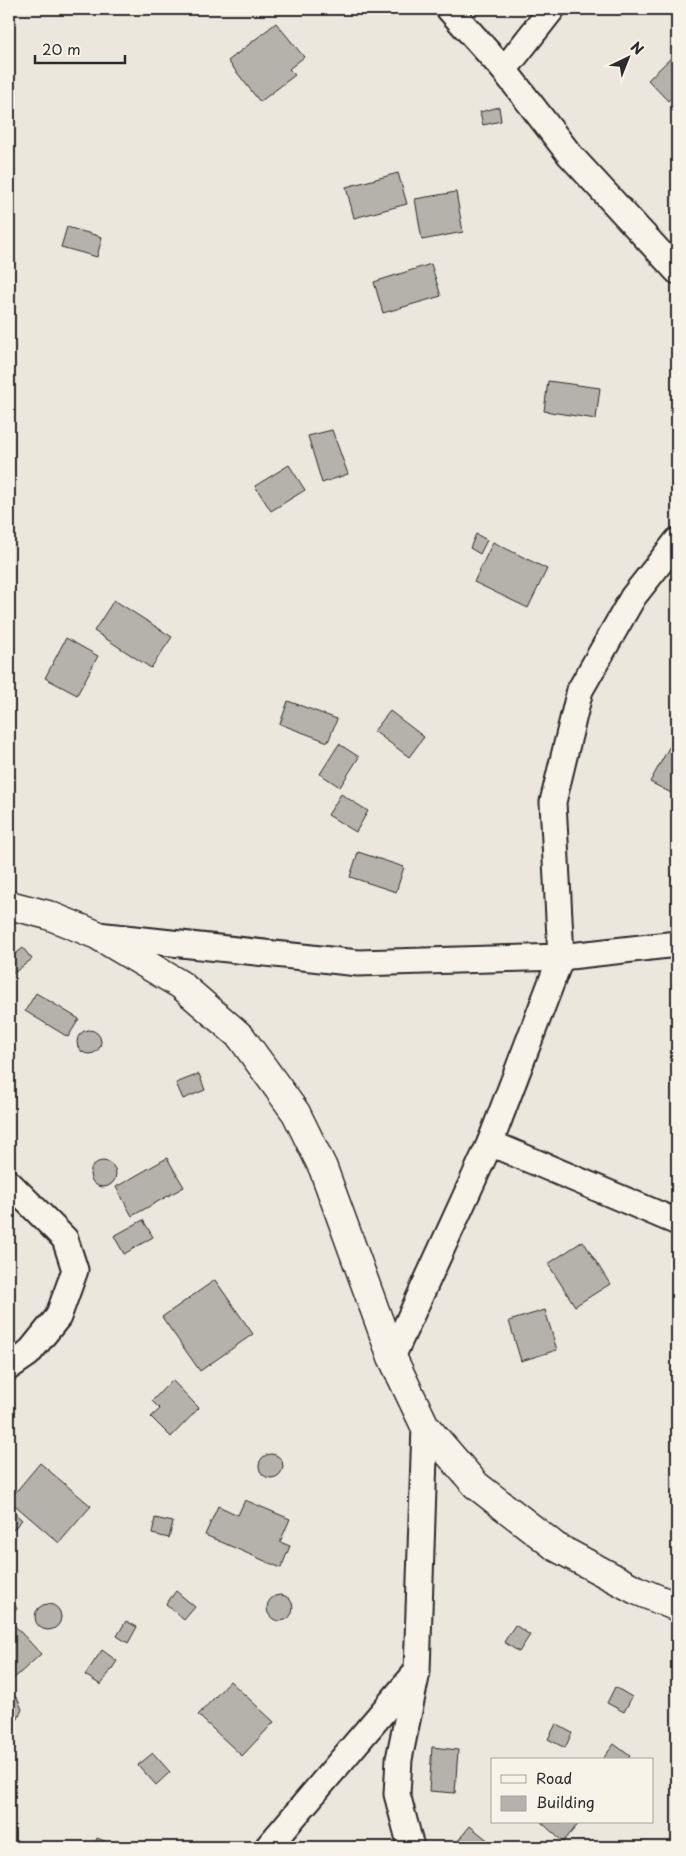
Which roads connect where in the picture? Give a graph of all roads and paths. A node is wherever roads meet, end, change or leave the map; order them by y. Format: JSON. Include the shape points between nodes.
{"nodes":[{"id":1,"x":449,"y":9,"type":"edge"},
{"id":2,"x":552,"y":9,"type":"edge"},
{"id":3,"x":504,"y":70,"type":"junction"},
{"id":4,"x":677,"y":271,"type":"edge"},
{"id":5,"x":677,"y":541,"type":"edge"},
{"id":6,"x":9,"y":905,"type":"edge"},
{"id":7,"x":97,"y":935,"type":"junction"},
{"id":8,"x":677,"y":944,"type":"edge"},
{"id":9,"x":561,"y":957,"type":"junction"},
{"id":10,"x":490,"y":1143,"type":"junction"},
{"id":11,"x":9,"y":1183,"type":"edge"},
{"id":12,"x":677,"y":1222,"type":"edge"},
{"id":13,"x":392,"y":1357,"type":"junction"},
{"id":14,"x":9,"y":1367,"type":"edge"},
{"id":15,"x":426,"y":1426,"type":"junction"},
{"id":16,"x":677,"y":1608,"type":"edge"},
{"id":17,"x":417,"y":1672,"type":"junction"},
{"id":18,"x":268,"y":1847,"type":"edge"},
{"id":19,"x":411,"y":1847,"type":"edge"}],
"edges":[{"from":1,"to":3,"type":"street"},
{"from":2,"to":3,"type":"street"},
{"from":3,"to":4,"type":"street","via":[[570,156]]},
{"from":5,"to":9,"type":"street","via":[[633,597],[580,690],[553,802]]},
{"from":6,"to":7,"type":"street"},
{"from":7,"to":9,"type":"street","via":[[358,963]]},
{"from":7,"to":13,"type":"street","via":[[181,985],[240,1036],[296,1113],[323,1168]]},
{"from":8,"to":9,"type":"street"},
{"from":9,"to":10,"type":"street"},
{"from":10,"to":12,"type":"street"},
{"from":10,"to":13,"type":"street"},
{"from":11,"to":14,"type":"street","via":[[65,1239],[76,1270],[58,1318],[28,1354]]},
{"from":13,"to":15,"type":"street"},
{"from":15,"to":16,"type":"street","via":[[476,1484],[556,1547]]},
{"from":15,"to":17,"type":"street"},
{"from":17,"to":18,"type":"street"},
{"from":17,"to":19,"type":"street","via":[[399,1759],[397,1794]]}]}
